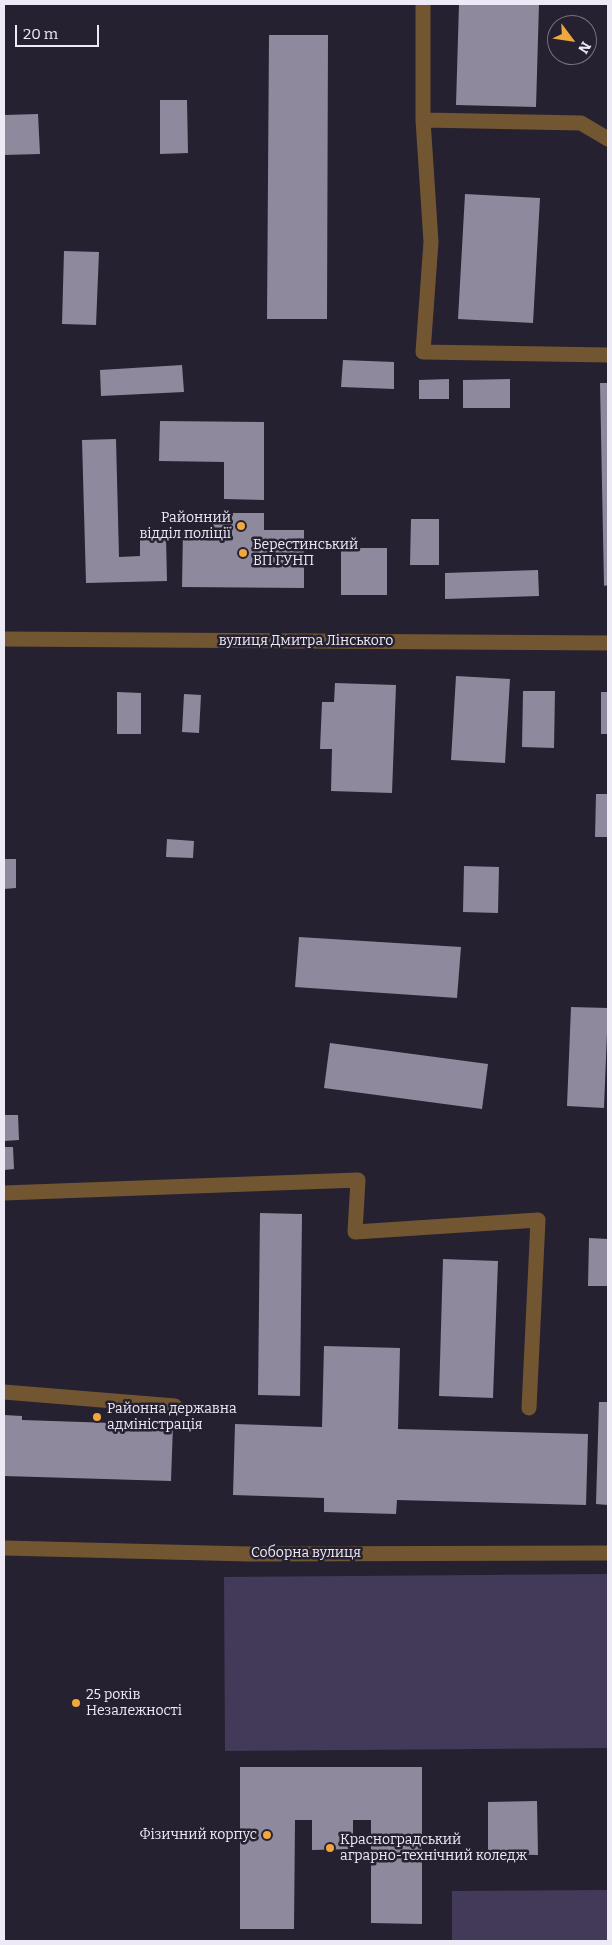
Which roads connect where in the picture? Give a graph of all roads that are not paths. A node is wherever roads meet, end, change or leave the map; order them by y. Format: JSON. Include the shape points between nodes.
{"nodes":[{"id":1,"x":423,"y":4,"type":"edge"},
{"id":2,"x":423,"y":120,"type":"junction"},
{"id":3,"x":608,"y":139,"type":"edge"},
{"id":4,"x":608,"y":355,"type":"edge"},
{"id":5,"x":4,"y":639,"type":"edge"},
{"id":6,"x":608,"y":643,"type":"edge"},
{"id":7,"x":4,"y":1193,"type":"edge"},
{"id":8,"x":4,"y":1392,"type":"edge"},
{"id":9,"x":175,"y":1406,"type":"dead end"},
{"id":10,"x":530,"y":1408,"type":"dead end"},
{"id":11,"x":4,"y":1548,"type":"edge"},
{"id":12,"x":608,"y":1553,"type":"edge"}],
"edges":[{"from":1,"to":2,"type":"street"},
{"from":2,"to":3,"type":"street","via":[[581,123]]},
{"from":2,"to":4,"type":"street","via":[[431,242],[422,352]]},
{"from":5,"to":6,"type":"street","name":"вулиця Дмитра Лінського"},
{"from":7,"to":10,"type":"street","via":[[358,1180],[355,1232],[538,1220]]},
{"from":8,"to":9,"type":"street"},
{"from":11,"to":12,"type":"street","name":"Соборна вулиця","via":[[249,1554]]}]}
